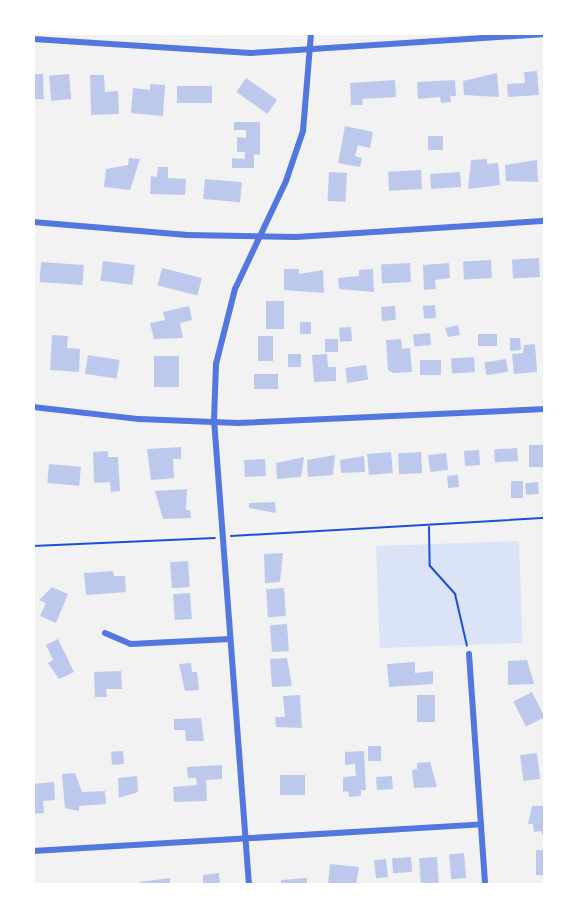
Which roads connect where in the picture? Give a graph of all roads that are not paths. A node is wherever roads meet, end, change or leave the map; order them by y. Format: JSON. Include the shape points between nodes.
{"nodes":[{"id":1,"x":311,"y":33,"type":"edge"},
{"id":2,"x":545,"y":34,"type":"edge"},
{"id":3,"x":487,"y":36,"type":"edge"},
{"id":4,"x":33,"y":39,"type":"edge"},
{"id":5,"x":313,"y":51,"type":"junction"},
{"id":6,"x":545,"y":221,"type":"edge"},
{"id":7,"x":33,"y":222,"type":"edge"},
{"id":8,"x":260,"y":235,"type":"junction"},
{"id":9,"x":33,"y":407,"type":"edge"},
{"id":10,"x":545,"y":410,"type":"edge"},
{"id":11,"x":214,"y":421,"type":"junction"},
{"id":12,"x":105,"y":633,"type":"dead end"},
{"id":13,"x":230,"y":639,"type":"junction"},
{"id":14,"x":469,"y":654,"type":"road end"},
{"id":15,"x":481,"y":824,"type":"junction"},
{"id":16,"x":246,"y":839,"type":"junction"},
{"id":17,"x":33,"y":851,"type":"edge"},
{"id":18,"x":249,"y":885,"type":"edge"},
{"id":19,"x":485,"y":885,"type":"edge"}],
"edges":[{"from":1,"to":5,"type":"street"},
{"from":2,"to":3,"type":"street"},
{"from":3,"to":5,"type":"street"},
{"from":4,"to":5,"type":"street","via":[[205,52]]},
{"from":5,"to":8,"type":"street","via":[[303,131]]},
{"from":6,"to":8,"type":"street","via":[[296,237]]},
{"from":7,"to":8,"type":"street","via":[[187,235]]},
{"from":8,"to":11,"type":"street","via":[[235,289],[225,327],[216,364]]},
{"from":9,"to":11,"type":"street","via":[[139,419]]},
{"from":10,"to":11,"type":"street","via":[[338,421]]},
{"from":11,"to":13,"type":"street"},
{"from":12,"to":13,"type":"street","via":[[131,644]]},
{"from":13,"to":16,"type":"street"},
{"from":14,"to":15,"type":"street"},
{"from":15,"to":16,"type":"street"},
{"from":15,"to":19,"type":"street"},
{"from":16,"to":17,"type":"street"},
{"from":16,"to":18,"type":"street"}]}
